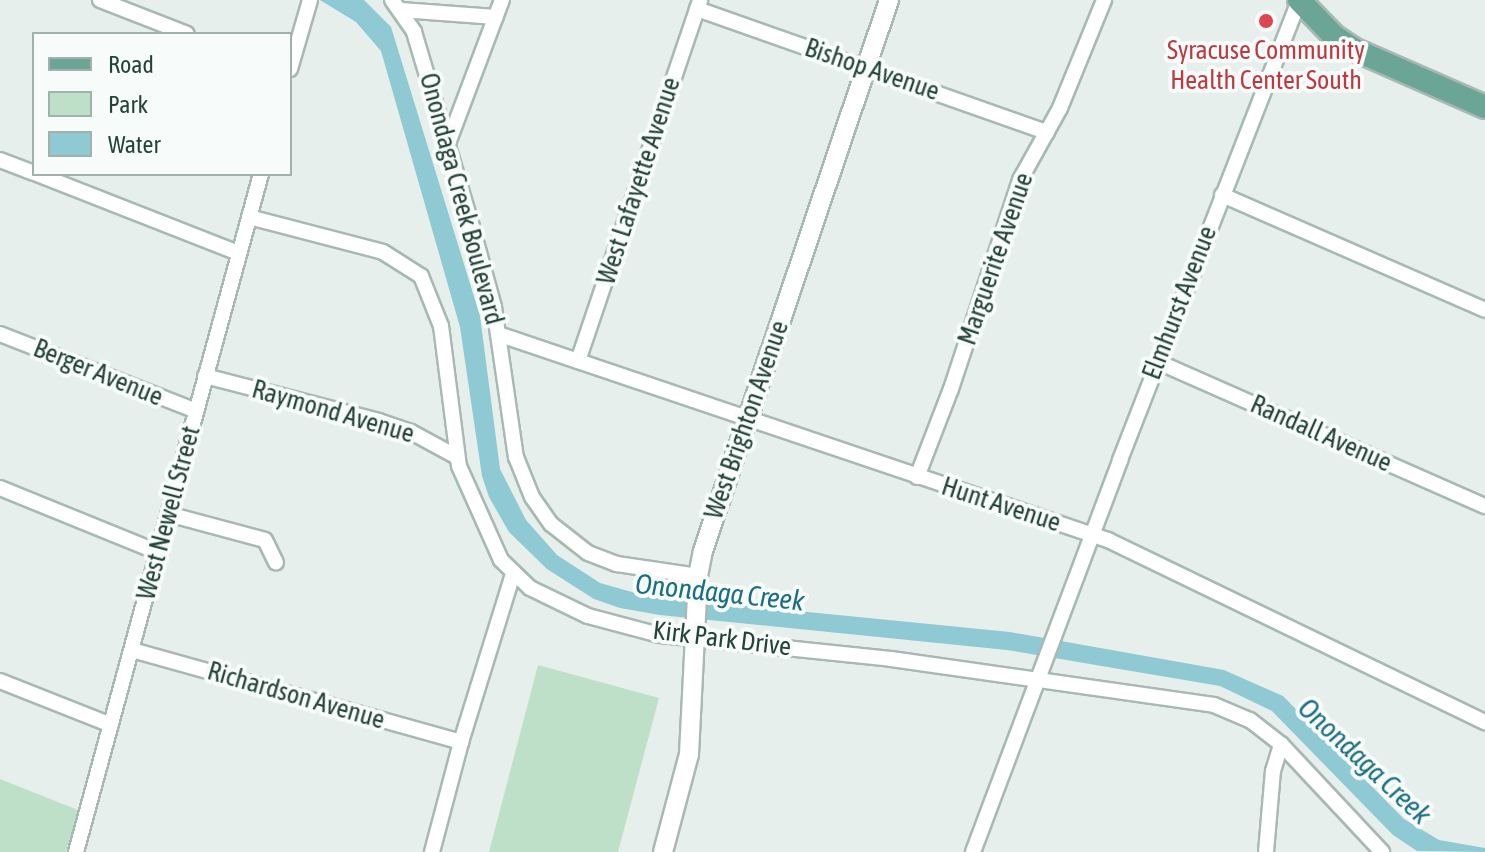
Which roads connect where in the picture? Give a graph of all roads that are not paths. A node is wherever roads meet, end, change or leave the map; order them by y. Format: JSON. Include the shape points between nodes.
{"nodes":[{"id":1,"x":100,"y":0,"type":"edge"},
{"id":2,"x":502,"y":0,"type":"edge"},
{"id":3,"x":889,"y":0,"type":"edge"},
{"id":4,"x":1104,"y":0,"type":"edge"},
{"id":5,"x":1299,"y":0,"type":"edge"},
{"id":6,"x":309,"y":2,"type":"edge"},
{"id":7,"x":698,"y":4,"type":"edge"},
{"id":8,"x":396,"y":5,"type":"edge"},
{"id":9,"x":496,"y":17,"type":"junction"},
{"id":10,"x":182,"y":32,"type":"edge"},
{"id":11,"x":292,"y":62,"type":"edge"},
{"id":12,"x":866,"y":67,"type":"junction"},
{"id":13,"x":1484,"y":102,"type":"edge"},
{"id":14,"x":1047,"y":132,"type":"junction"},
{"id":15,"x":447,"y":146,"type":"junction"},
{"id":16,"x":0,"y":160,"type":"edge"},
{"id":17,"x":32,"y":172,"type":"edge"},
{"id":18,"x":43,"y":176,"type":"edge"},
{"id":19,"x":260,"y":176,"type":"edge"},
{"id":20,"x":1222,"y":195,"type":"junction"},
{"id":21,"x":249,"y":217,"type":"junction"},
{"id":22,"x":239,"y":253,"type":"junction"},
{"id":23,"x":1485,"y":310,"type":"edge"},
{"id":24,"x":0,"y":334,"type":"edge"},
{"id":25,"x":498,"y":334,"type":"junction"},
{"id":26,"x":578,"y":361,"type":"junction"},
{"id":27,"x":1158,"y":362,"type":"junction"},
{"id":28,"x":205,"y":376,"type":"junction"},
{"id":29,"x":196,"y":411,"type":"junction"},
{"id":30,"x":747,"y":419,"type":"junction"},
{"id":31,"x":457,"y":457,"type":"junction"},
{"id":32,"x":917,"y":477,"type":"junction"},
{"id":33,"x":0,"y":488,"type":"edge"},
{"id":34,"x":1485,"y":506,"type":"edge"},
{"id":35,"x":168,"y":514,"type":"junction"},
{"id":36,"x":1092,"y":535,"type":"junction"},
{"id":37,"x":158,"y":552,"type":"junction"},
{"id":38,"x":276,"y":563,"type":"dead end"},
{"id":39,"x":513,"y":574,"type":"junction"},
{"id":40,"x":698,"y":584,"type":"junction"},
{"id":41,"x":695,"y":633,"type":"junction"},
{"id":42,"x":132,"y":650,"type":"junction"},
{"id":43,"x":1036,"y":680,"type":"junction"},
{"id":44,"x":0,"y":681,"type":"edge"},
{"id":45,"x":1485,"y":722,"type":"edge"},
{"id":46,"x":111,"y":725,"type":"junction"},
{"id":47,"x":461,"y":742,"type":"junction"},
{"id":48,"x":1281,"y":744,"type":"junction"},
{"id":49,"x":76,"y":852,"type":"edge"},
{"id":50,"x":432,"y":852,"type":"edge"},
{"id":51,"x":663,"y":852,"type":"edge"},
{"id":52,"x":973,"y":852,"type":"edge"},
{"id":53,"x":1266,"y":852,"type":"edge"},
{"id":54,"x":1382,"y":852,"type":"edge"}],
"edges":[{"from":1,"to":10,"type":"street"},
{"from":2,"to":9,"type":"street"},
{"from":3,"to":12,"type":"street","name":"West Brighton Avenue"},
{"from":4,"to":14,"type":"street","name":"Marguerite Avenue"},
{"from":5,"to":13,"type":"main road","via":[[1353,49]]},
{"from":5,"to":20,"type":"street","name":"Elmhurst Avenue"},
{"from":6,"to":11,"type":"street"},
{"from":7,"to":12,"type":"street","name":"Bishop Avenue"},
{"from":7,"to":26,"type":"street","name":"West Lafayette Avenue"},
{"from":8,"to":9,"type":"street"},
{"from":8,"to":15,"type":"street","name":"Onondaga Creek Boulevard","via":[[414,32]]},
{"from":9,"to":15,"type":"street"},
{"from":12,"to":14,"type":"street","name":"Bishop Avenue"},
{"from":12,"to":30,"type":"street","name":"West Brighton Avenue"},
{"from":14,"to":32,"type":"street","name":"Marguerite Avenue","via":[[1020,180]]},
{"from":15,"to":25,"type":"street","name":"Onondaga Creek Boulevard"},
{"from":16,"to":17,"type":"street"},
{"from":18,"to":22,"type":"street"},
{"from":19,"to":21,"type":"street","name":"West Newell Street"},
{"from":20,"to":23,"type":"street"},
{"from":20,"to":27,"type":"street","name":"Elmhurst Avenue"},
{"from":21,"to":22,"type":"street","name":"West Newell Street"},
{"from":21,"to":31,"type":"street","name":"Kirk Park Drive","via":[[383,252],[421,276],[441,326]]},
{"from":22,"to":28,"type":"street","name":"West Newell Street"},
{"from":24,"to":29,"type":"street","name":"Berger Avenue"},
{"from":25,"to":26,"type":"street","name":"Hunt Avenue"},
{"from":25,"to":40,"type":"street","name":"Onondaga Creek Boulevard","via":[[516,457],[532,497],[551,524],[588,553]]},
{"from":26,"to":30,"type":"street","name":"Hunt Avenue"},
{"from":27,"to":34,"type":"street","name":"Randall Avenue"},
{"from":27,"to":36,"type":"street","name":"Elmhurst Avenue"},
{"from":28,"to":29,"type":"street","name":"West Newell Street"},
{"from":28,"to":31,"type":"street","name":"Raymond Avenue","via":[[379,421]]},
{"from":29,"to":35,"type":"street","name":"West Newell Street"},
{"from":30,"to":32,"type":"street","name":"Hunt Avenue"},
{"from":30,"to":40,"type":"street","name":"West Brighton Avenue"},
{"from":31,"to":39,"type":"street","name":"Kirk Park Drive","via":[[467,489]]},
{"from":32,"to":36,"type":"street","name":"Hunt Avenue"},
{"from":33,"to":37,"type":"street"},
{"from":35,"to":37,"type":"street","name":"West Newell Street"},
{"from":35,"to":38,"type":"street","via":[[265,540]]},
{"from":36,"to":43,"type":"street","name":"Elmhurst Avenue"},
{"from":36,"to":45,"type":"street","name":"Hunt Avenue"},
{"from":37,"to":42,"type":"street","name":"West Newell Street"},
{"from":39,"to":41,"type":"street","name":"Kirk Park Drive","via":[[588,616]]},
{"from":39,"to":47,"type":"street"},
{"from":40,"to":41,"type":"street","name":"West Brighton Avenue"},
{"from":41,"to":43,"type":"street","name":"Kirk Park Drive"},
{"from":41,"to":51,"type":"street","name":"West Brighton Avenue","via":[[689,754]]},
{"from":42,"to":46,"type":"street","name":"West Newell Street"},
{"from":42,"to":47,"type":"street","name":"Richardson Avenue"},
{"from":43,"to":48,"type":"street","name":"Kirk Park Drive","via":[[1214,705],[1250,720]]},
{"from":43,"to":52,"type":"street"},
{"from":44,"to":46,"type":"street"},
{"from":46,"to":49,"type":"street","name":"West Newell Street"},
{"from":47,"to":50,"type":"street"},
{"from":48,"to":53,"type":"street","via":[[1273,771]]},
{"from":48,"to":54,"type":"street","name":"Kirk Park Drive"}]}
